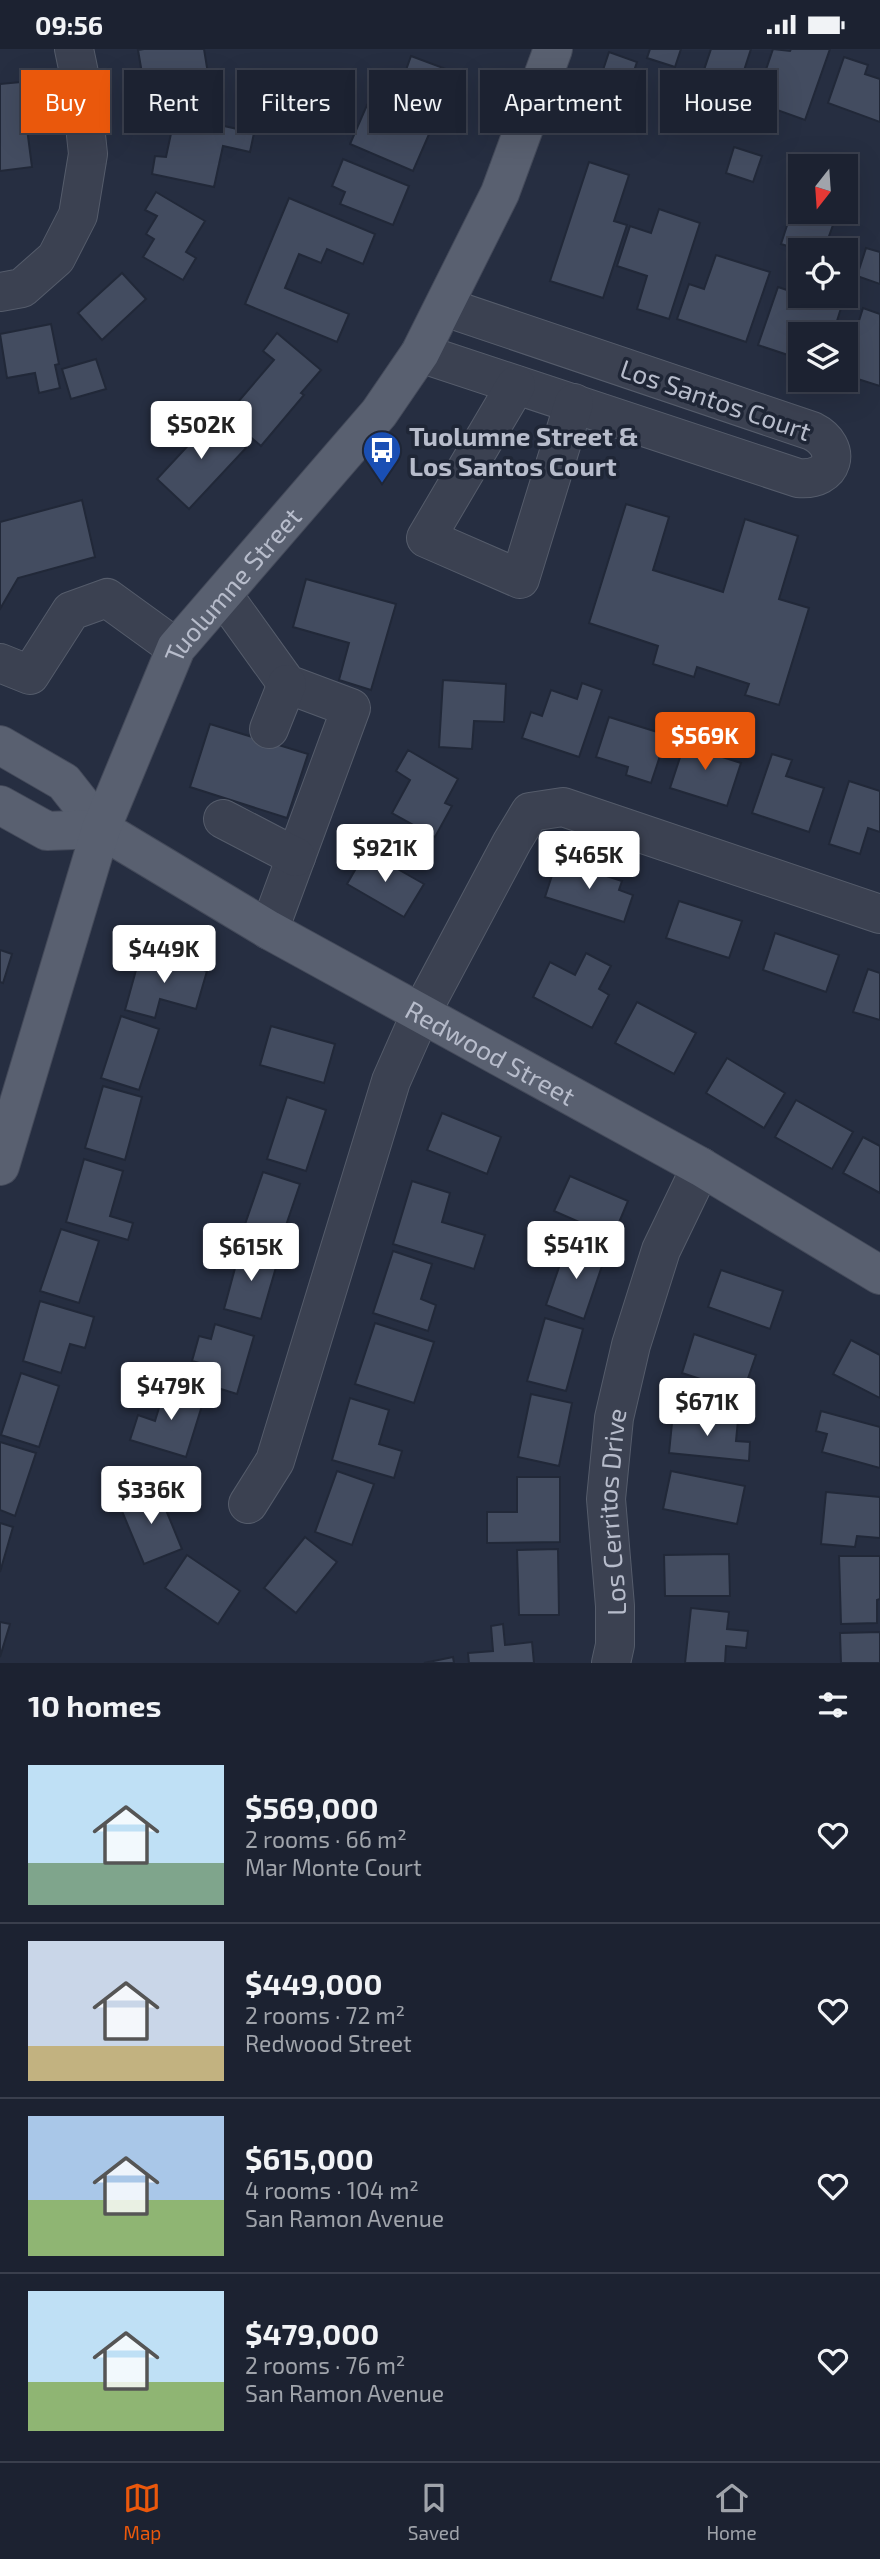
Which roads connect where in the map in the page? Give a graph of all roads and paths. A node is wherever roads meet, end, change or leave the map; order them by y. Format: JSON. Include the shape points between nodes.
{"nodes":[{"id":1,"x":74,"y":49,"type":"edge"},
{"id":2,"x":553,"y":49,"type":"edge"},
{"id":3,"x":0,"y":292,"type":"edge"},
{"id":4,"x":445,"y":307,"type":"junction"},
{"id":5,"x":421,"y":353,"type":"junction"},
{"id":6,"x":516,"y":385,"type":"junction"},
{"id":7,"x":574,"y":403,"type":"junction"},
{"id":8,"x":223,"y":595,"type":"junction"},
{"id":9,"x":176,"y":648,"type":"junction"},
{"id":10,"x":0,"y":663,"type":"edge"},
{"id":11,"x":287,"y":684,"type":"junction"},
{"id":12,"x":269,"y":729,"type":"dead end"},
{"id":13,"x":0,"y":745,"type":"edge"},
{"id":14,"x":0,"y":805,"type":"edge"},
{"id":15,"x":223,"y":819,"type":"dead end"},
{"id":16,"x":101,"y":829,"type":"junction"},
{"id":17,"x":296,"y":857,"type":"junction"},
{"id":18,"x":880,"y":914,"type":"edge"},
{"id":19,"x":269,"y":930,"type":"junction"},
{"id":20,"x":421,"y":1013,"type":"junction"},
{"id":21,"x":0,"y":1166,"type":"edge"},
{"id":22,"x":701,"y":1167,"type":"junction"},
{"id":23,"x":880,"y":1275,"type":"edge"},
{"id":24,"x":248,"y":1504,"type":"dead end"},
{"id":25,"x":611,"y":1663,"type":"edge"}],
"edges":[{"from":1,"to":3,"type":"street","via":[[88,154],[78,215],[56,258],[22,288]]},
{"from":2,"to":4,"type":"main road","name":"Tuolumne Street","via":[[500,193]]},
{"from":4,"to":5,"type":"main road","name":"Tuolumne Street"},
{"from":4,"to":7,"type":"street","name":"Los Santos Court","via":[[812,431],[825,437],[831,462],[824,474],[811,480],[798,478]]},
{"from":5,"to":6,"type":"street","name":"Los Santos Court"},
{"from":5,"to":8,"type":"main road","name":"Tuolumne Street","via":[[379,414]]},
{"from":6,"to":7,"type":"street","name":"Los Santos Court"},
{"from":6,"to":7,"type":"street","via":[[426,538],[520,579]]},
{"from":8,"to":9,"type":"main road","name":"Tuolumne Street"},
{"from":8,"to":11,"type":"street"},
{"from":9,"to":10,"type":"street","via":[[107,598],[71,611],[30,675]]},
{"from":9,"to":16,"type":"main road","name":"Tuolumne Street"},
{"from":11,"to":12,"type":"street"},
{"from":11,"to":17,"type":"street","via":[[351,708]]},
{"from":13,"to":16,"type":"main road","name":"Redwood Street","via":[[64,782]]},
{"from":14,"to":16,"type":"main road","via":[[47,831]]},
{"from":15,"to":17,"type":"street"},
{"from":16,"to":19,"type":"main road","name":"Redwood Street"},
{"from":16,"to":21,"type":"main road","name":"Tuolumne Street"},
{"from":17,"to":19,"type":"street"},
{"from":18,"to":20,"type":"street","via":[[563,807],[530,812]]},
{"from":19,"to":20,"type":"main road","name":"Redwood Street"},
{"from":20,"to":22,"type":"main road","name":"Redwood Street"},
{"from":20,"to":24,"type":"street","via":[[391,1081],[275,1461]]},
{"from":22,"to":23,"type":"main road","name":"Redwood Street"},
{"from":22,"to":25,"type":"street","name":"Los Cerritos Drive","via":[[661,1250],[614,1417],[607,1499],[615,1606]]}]}
